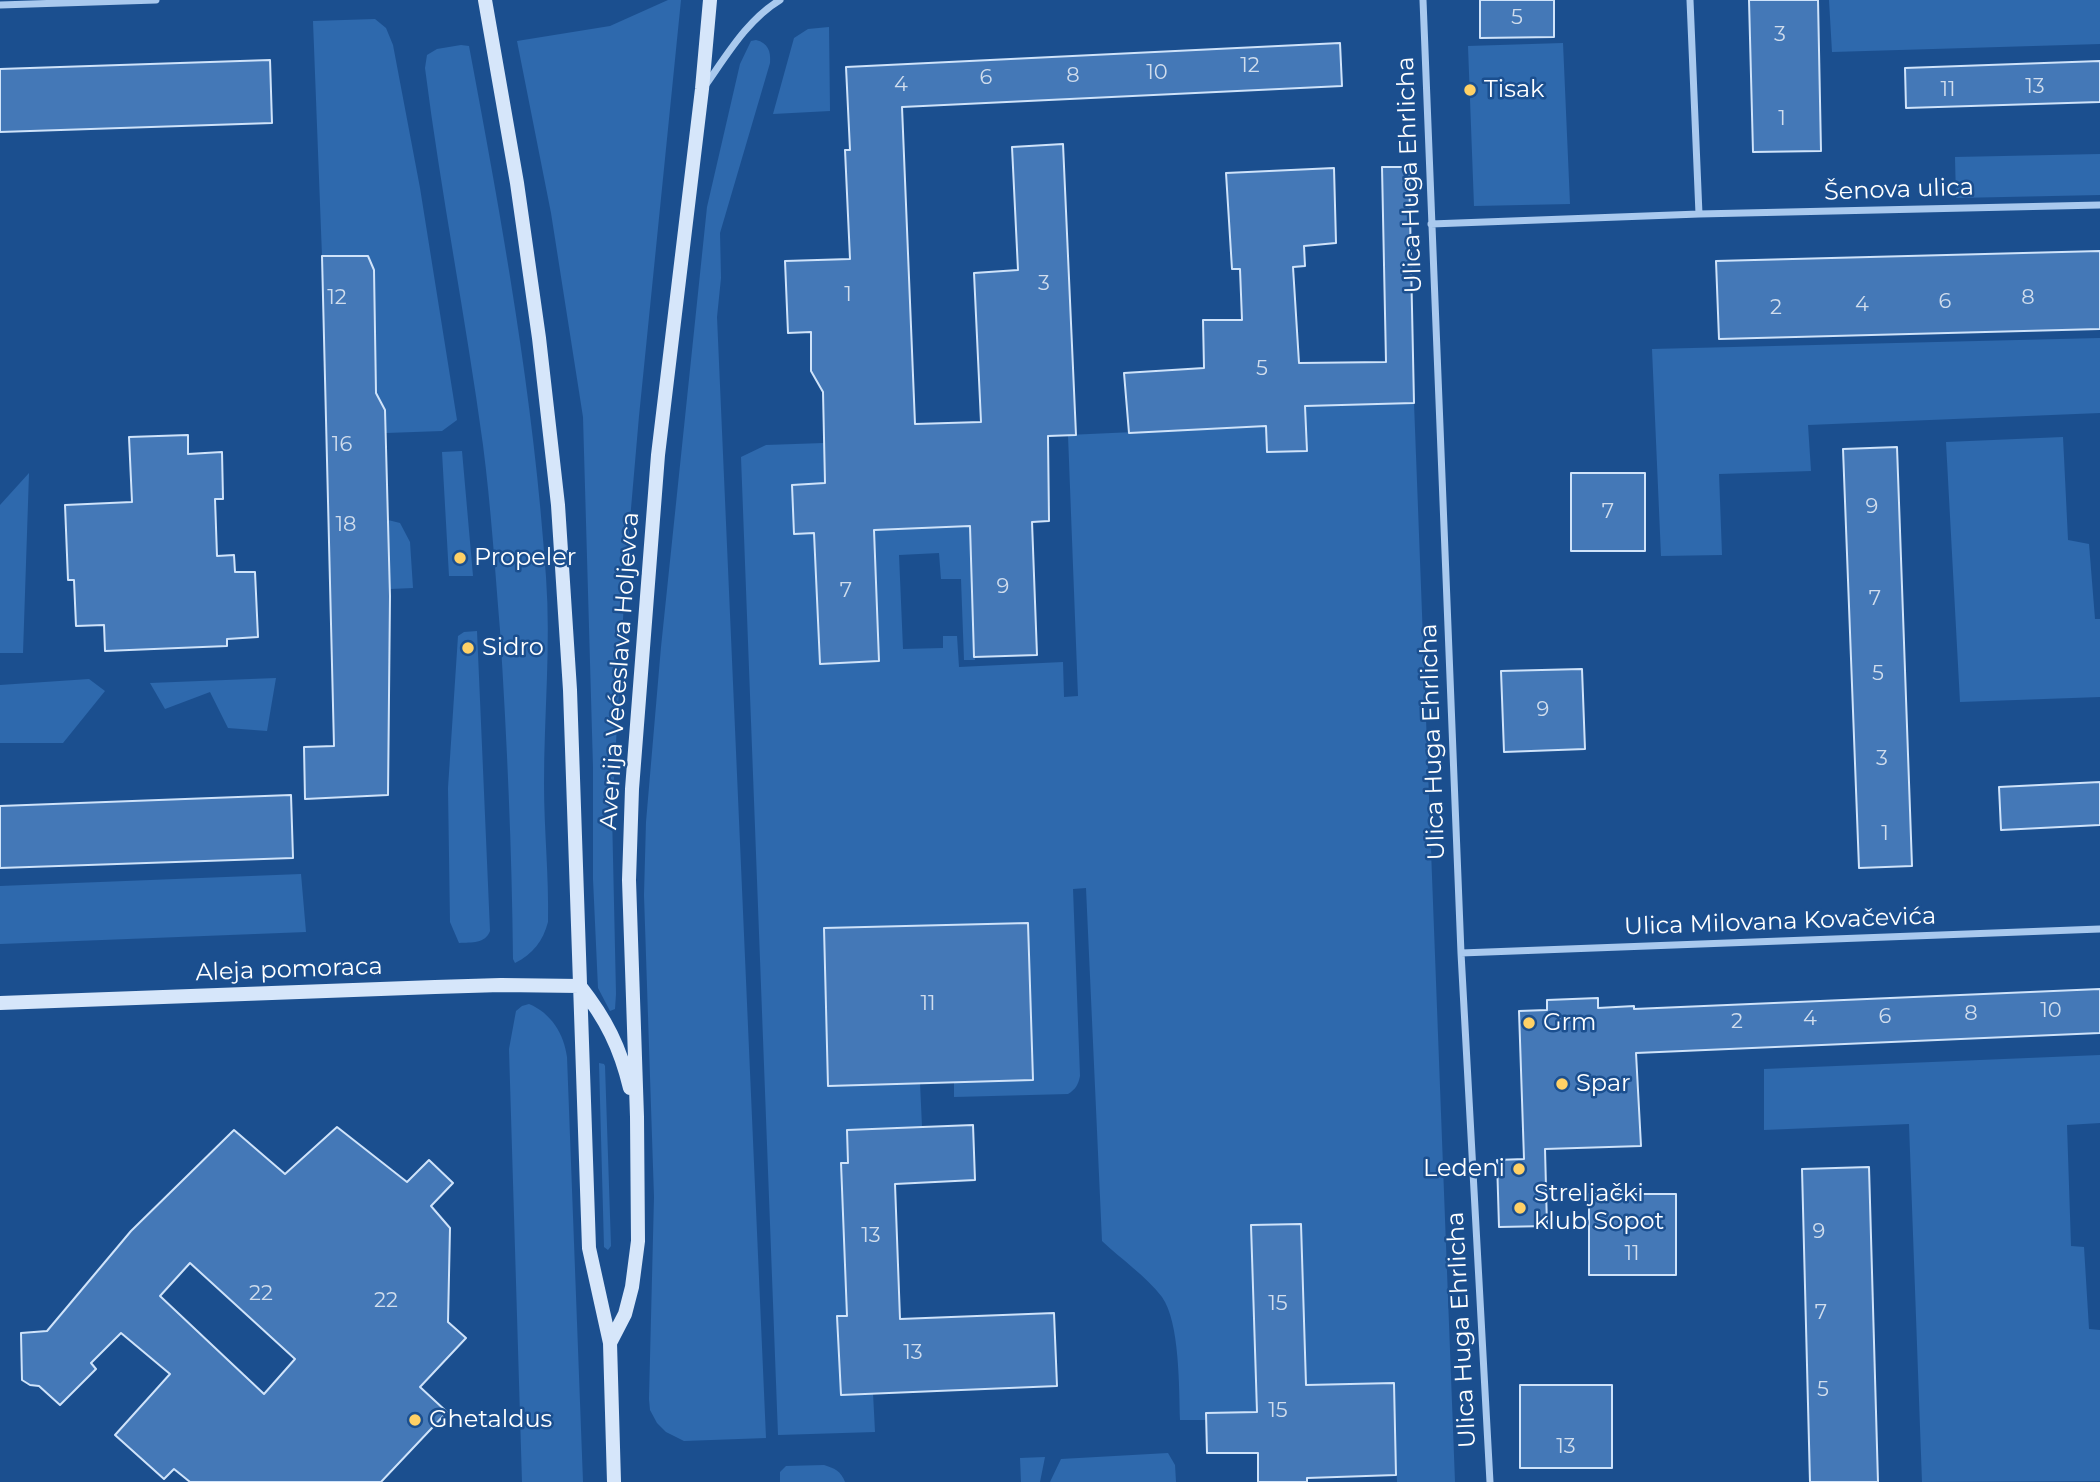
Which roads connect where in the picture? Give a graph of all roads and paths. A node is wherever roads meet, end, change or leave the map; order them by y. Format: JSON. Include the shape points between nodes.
{"nodes":[{"id":1,"x":156,"y":0,"type":"edge"},
{"id":2,"x":485,"y":0,"type":"edge"},
{"id":3,"x":710,"y":0,"type":"edge"},
{"id":4,"x":780,"y":0,"type":"edge"},
{"id":5,"x":1423,"y":0,"type":"edge"},
{"id":6,"x":1690,"y":0,"type":"edge"},
{"id":7,"x":0,"y":5,"type":"edge"},
{"id":8,"x":702,"y":89,"type":"junction"},
{"id":9,"x":2100,"y":205,"type":"edge"},
{"id":10,"x":1699,"y":214,"type":"junction"},
{"id":11,"x":1431,"y":224,"type":"junction"},
{"id":12,"x":2100,"y":929,"type":"edge"},
{"id":13,"x":1461,"y":953,"type":"junction"},
{"id":14,"x":580,"y":986,"type":"junction"},
{"id":15,"x":0,"y":1003,"type":"edge"},
{"id":16,"x":637,"y":1117,"type":"junction"},
{"id":17,"x":610,"y":1343,"type":"junction"},
{"id":18,"x":614,"y":1482,"type":"edge"},
{"id":19,"x":1490,"y":1482,"type":"edge"}],
"edges":[{"from":1,"to":7,"type":"street"},
{"from":2,"to":14,"type":"street","name":"Avenija Većeslava Holjevca","via":[[540,338],[558,505],[570,690]]},
{"from":3,"to":8,"type":"street","name":"Avenija Većeslava Holjevca"},
{"from":4,"to":8,"type":"street","via":[[746,28]]},
{"from":5,"to":11,"type":"street","name":"Ulica Huga Ehrlicha"},
{"from":6,"to":10,"type":"street"},
{"from":8,"to":16,"type":"street","name":"Avenija Većeslava Holjevca","via":[[658,455],[632,789],[629,880]]},
{"from":9,"to":10,"type":"street","name":"Šenova ulica"},
{"from":10,"to":11,"type":"street","name":"Šenova ulica"},
{"from":11,"to":13,"type":"street","name":"Ulica Huga Ehrlicha"},
{"from":12,"to":13,"type":"street","name":"Ulica Milovana Kovačevića"},
{"from":13,"to":19,"type":"street","name":"Ulica Huga Ehrlicha"},
{"from":14,"to":15,"type":"street","name":"Aleja pomoraca","via":[[448,986]]},
{"from":14,"to":16,"type":"street","via":[[617,1044]]},
{"from":14,"to":17,"type":"street","name":"Avenija Većeslava Holjevca","via":[[589,1248]]},
{"from":16,"to":17,"type":"street","name":"Avenija Većeslava Holjevca","via":[[638,1241],[625,1314]]},
{"from":17,"to":18,"type":"street","name":"Avenija Većeslava Holjevca"}]}
